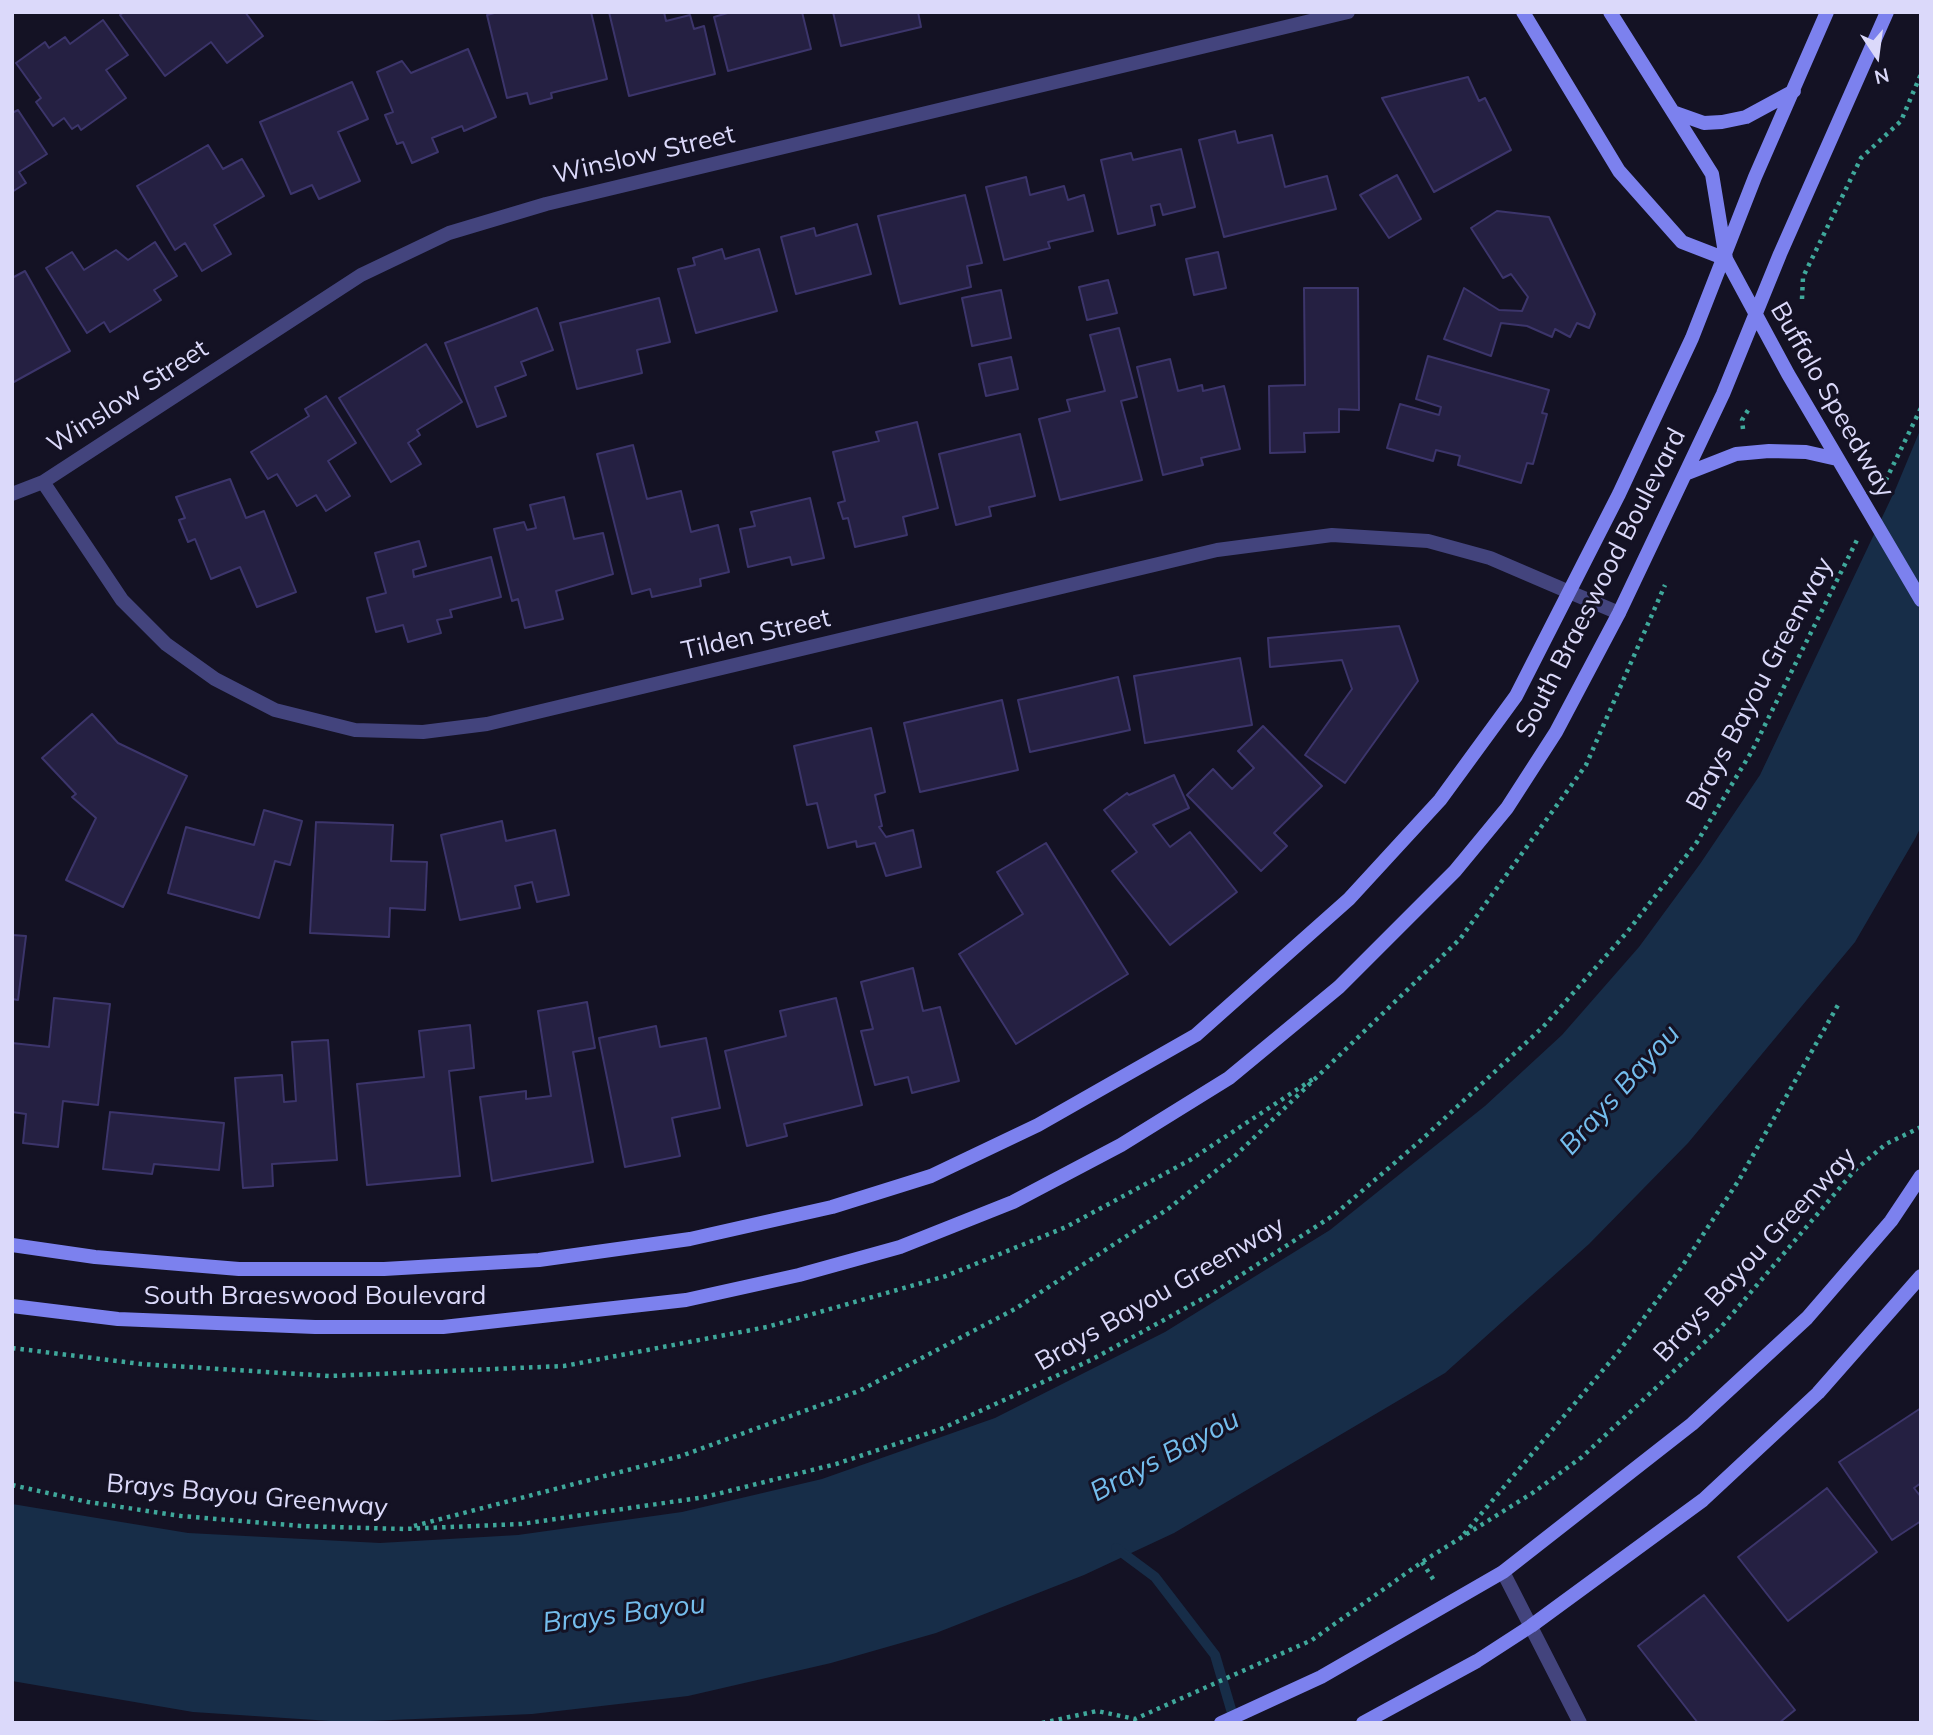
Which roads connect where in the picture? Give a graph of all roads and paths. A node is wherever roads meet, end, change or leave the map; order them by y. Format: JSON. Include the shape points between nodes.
{"nodes":[{"id":1,"x":1348,"y":12,"type":"edge"},
{"id":2,"x":1522,"y":12,"type":"edge"},
{"id":3,"x":1610,"y":12,"type":"edge"},
{"id":4,"x":1827,"y":12,"type":"edge"},
{"id":5,"x":1887,"y":12,"type":"edge"},
{"id":6,"x":1921,"y":74,"type":"edge"},
{"id":7,"x":1794,"y":91,"type":"junction"},
{"id":8,"x":1674,"y":112,"type":"junction"},
{"id":9,"x":1726,"y":258,"type":"junction"},
{"id":10,"x":1802,"y":299,"type":"dead end"},
{"id":11,"x":1756,"y":317,"type":"junction"},
{"id":12,"x":1750,"y":407,"type":"dead end"},
{"id":13,"x":1921,"y":408,"type":"edge"},
{"id":14,"x":1743,"y":431,"type":"dead end"},
{"id":15,"x":1839,"y":462,"type":"junction"},
{"id":16,"x":1685,"y":474,"type":"junction"},
{"id":17,"x":43,"y":482,"type":"junction"},
{"id":18,"x":1882,"y":489,"type":"dead end"},
{"id":19,"x":12,"y":494,"type":"edge"},
{"id":20,"x":1857,"y":539,"type":"dead end"},
{"id":21,"x":1567,"y":591,"type":"junction"},
{"id":22,"x":1921,"y":600,"type":"edge"},
{"id":23,"x":1619,"y":613,"type":"junction"},
{"id":24,"x":1838,"y":1005,"type":"dead end"},
{"id":25,"x":1921,"y":1127,"type":"edge"},
{"id":26,"x":1921,"y":1176,"type":"edge"},
{"id":27,"x":12,"y":1245,"type":"edge"},
{"id":28,"x":1921,"y":1276,"type":"edge"},
{"id":29,"x":12,"y":1306,"type":"edge"},
{"id":30,"x":12,"y":1485,"type":"edge"},
{"id":31,"x":1461,"y":1538,"type":"junction"},
{"id":32,"x":1503,"y":1572,"type":"junction"},
{"id":33,"x":1531,"y":1626,"type":"junction"},
{"id":34,"x":1042,"y":1723,"type":"edge"},
{"id":35,"x":1221,"y":1723,"type":"edge"},
{"id":36,"x":1363,"y":1723,"type":"edge"},
{"id":37,"x":1580,"y":1723,"type":"edge"}],
"edges":[{"from":1,"to":17,"type":"street","name":"Winslow Street","via":[[546,204],[449,233],[361,275]]},
{"from":2,"to":9,"type":"main road","via":[[1619,171],[1682,242]]},
{"from":3,"to":8,"type":"main road","name":"Buffalo Speedway"},
{"from":4,"to":7,"type":"main road","name":"South Braeswood Boulevard"},
{"from":5,"to":11,"type":"main road","name":"South Braeswood Boulevard"},
{"from":6,"to":10,"type":"path","via":[[1901,121],[1861,158],[1803,277]]},
{"from":7,"to":8,"type":"main road","via":[[1746,117],[1723,122],[1704,122]]},
{"from":7,"to":9,"type":"main road","name":"South Braeswood Boulevard","via":[[1755,177]]},
{"from":8,"to":9,"type":"main road","name":"Buffalo Speedway","via":[[1712,174]]},
{"from":9,"to":11,"type":"main road","name":"Buffalo Speedway"},
{"from":9,"to":21,"type":"main road","name":"South Braeswood Boulevard","via":[[1619,494]]},
{"from":11,"to":15,"type":"main road","name":"Buffalo Speedway"},
{"from":11,"to":16,"type":"main road","name":"South Braeswood Boulevard"},
{"from":12,"to":14,"type":"path","via":[[1742,420]]},
{"from":13,"to":18,"type":"path"},
{"from":15,"to":16,"type":"main road","via":[[1806,452],[1769,450],[1736,454]]},
{"from":15,"to":22,"type":"main road","name":"Buffalo Speedway"},
{"from":16,"to":23,"type":"main road","name":"South Braeswood Boulevard"},
{"from":17,"to":19,"type":"street","name":"Winslow Street"},
{"from":17,"to":21,"type":"street","name":"Tilden Street","via":[[122,600],[166,644],[215,679],[275,710],[355,730],[423,732],[487,724],[1217,550],[1332,535],[1429,541],[1490,558]]},
{"from":20,"to":30,"type":"path","name":"Brays Bayou Greenway","via":[[1752,751],[1697,842],[1628,931],[1543,1027],[1334,1215],[1213,1293],[1091,1360],[940,1429],[836,1464],[705,1497],[521,1524],[301,1526],[181,1516]]},
{"from":21,"to":23,"type":"street","name":"Tilden Street"},
{"from":21,"to":27,"type":"main road","name":"South Braeswood Boulevard","via":[[1516,696],[1440,800],[1349,899],[1196,1035],[1038,1125],[931,1176],[832,1208],[690,1239],[538,1260],[384,1269],[239,1269]]},
{"from":23,"to":29,"type":"main road","name":"South Braeswood Boulevard","via":[[1556,732],[1507,808],[1455,871],[1339,987],[1229,1078],[1121,1145],[1013,1202],[900,1247],[799,1275],[685,1300],[567,1316],[443,1327],[315,1327],[118,1319]]},
{"from":24,"to":31,"type":"path","via":[[1739,1180],[1681,1268],[1620,1350]]},
{"from":25,"to":31,"type":"path","name":"Brays Bayou Greenway","via":[[1886,1144],[1855,1170],[1722,1326],[1582,1457]]},
{"from":26,"to":32,"type":"main road","via":[[1891,1221],[1807,1318],[1692,1424]]},
{"from":28,"to":33,"type":"main road","via":[[1818,1393],[1703,1500]]},
{"from":31,"to":34,"type":"path","name":"Brays Bayou Greenway","via":[[1312,1640],[1156,1712],[1135,1719],[1097,1712]]},
{"from":32,"to":33,"type":"street"},
{"from":32,"to":35,"type":"main road","via":[[1321,1677]]},
{"from":33,"to":36,"type":"main road"},
{"from":33,"to":37,"type":"street"}]}
